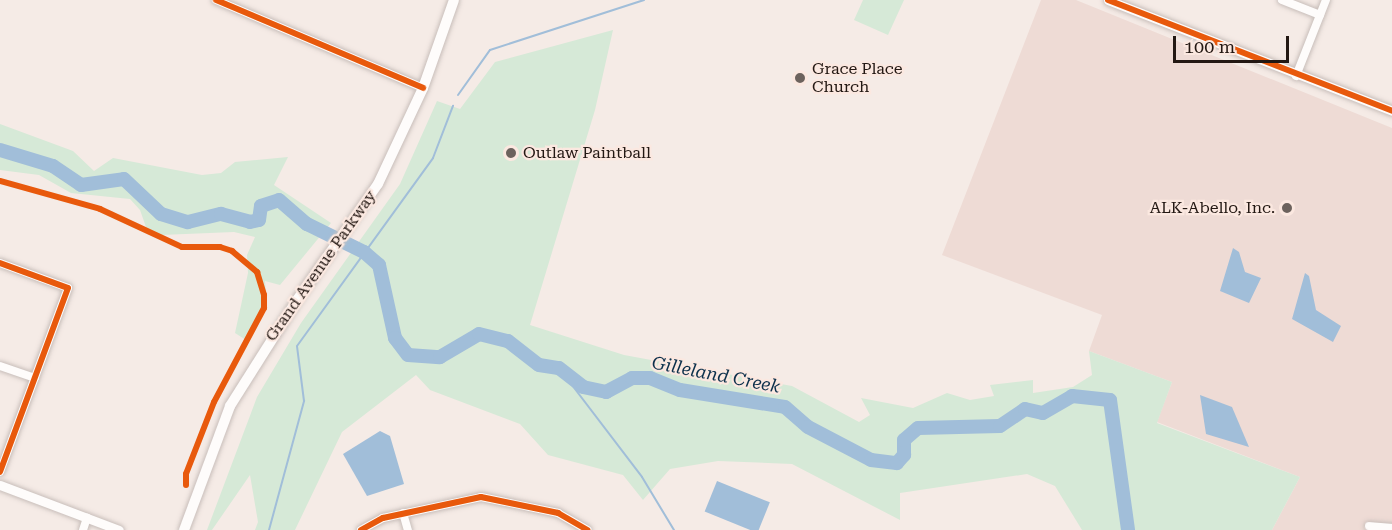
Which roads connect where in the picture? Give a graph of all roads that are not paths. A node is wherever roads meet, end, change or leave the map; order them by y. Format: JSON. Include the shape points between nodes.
{"nodes":[{"id":1,"x":216,"y":0,"type":"edge"},
{"id":2,"x":454,"y":0,"type":"edge"},
{"id":3,"x":1108,"y":0,"type":"edge"},
{"id":4,"x":1282,"y":0,"type":"edge"},
{"id":5,"x":1326,"y":0,"type":"edge"},
{"id":6,"x":1320,"y":15,"type":"junction"},
{"id":7,"x":1296,"y":76,"type":"junction"},
{"id":8,"x":423,"y":88,"type":"junction"},
{"id":9,"x":1392,"y":111,"type":"edge"},
{"id":10,"x":0,"y":263,"type":"edge"},
{"id":11,"x":0,"y":366,"type":"edge"},
{"id":12,"x":35,"y":378,"type":"junction"},
{"id":13,"x":0,"y":472,"type":"edge"},
{"id":14,"x":0,"y":485,"type":"edge"},
{"id":15,"x":404,"y":513,"type":"junction"},
{"id":16,"x":90,"y":523,"type":"edge"},
{"id":17,"x":1369,"y":526,"type":"dead end"},
{"id":18,"x":1392,"y":528,"type":"edge"},
{"id":19,"x":83,"y":530,"type":"edge"},
{"id":20,"x":119,"y":530,"type":"edge"},
{"id":21,"x":184,"y":530,"type":"edge"},
{"id":22,"x":361,"y":530,"type":"edge"},
{"id":23,"x":408,"y":530,"type":"edge"},
{"id":24,"x":588,"y":530,"type":"edge"}],
"edges":[{"from":1,"to":8,"type":"street"},
{"from":2,"to":8,"type":"main road","name":"Grand Avenue Parkway"},
{"from":3,"to":7,"type":"street"},
{"from":4,"to":6,"type":"street"},
{"from":5,"to":6,"type":"street"},
{"from":6,"to":7,"type":"street"},
{"from":7,"to":9,"type":"street"},
{"from":8,"to":21,"type":"main road","name":"Grand Avenue Parkway","via":[[378,184],[297,300],[230,406]]},
{"from":10,"to":12,"type":"street","via":[[69,288]]},
{"from":11,"to":12,"type":"street"},
{"from":12,"to":13,"type":"street"},
{"from":14,"to":16,"type":"street"},
{"from":15,"to":22,"type":"street","via":[[383,518]]},
{"from":15,"to":23,"type":"street"},
{"from":15,"to":24,"type":"street","via":[[481,497],[558,513]]},
{"from":16,"to":19,"type":"street"},
{"from":16,"to":20,"type":"street"},
{"from":17,"to":18,"type":"street"}]}
